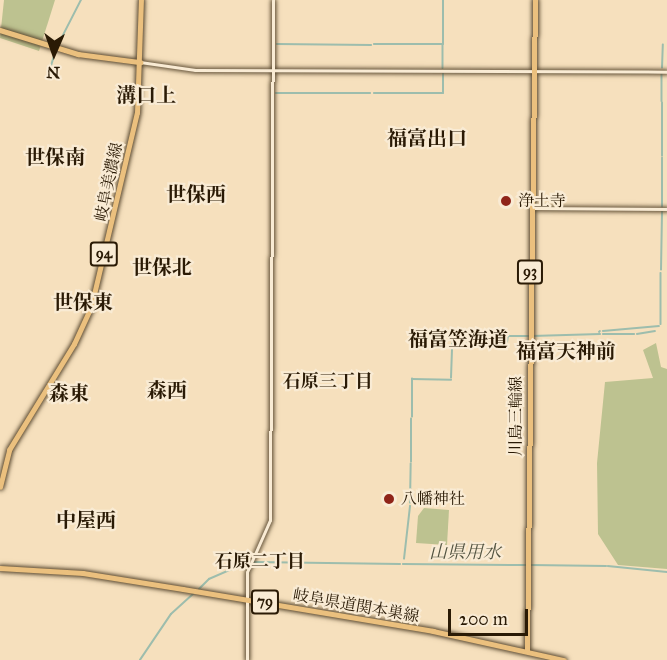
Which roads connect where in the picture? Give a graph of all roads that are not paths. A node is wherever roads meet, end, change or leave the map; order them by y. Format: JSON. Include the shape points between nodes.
{"nodes":[{"id":1,"x":141,"y":0,"type":"edge"},
{"id":2,"x":273,"y":0,"type":"edge"},
{"id":3,"x":534,"y":0,"type":"edge"},
{"id":4,"x":0,"y":30,"type":"edge"},
{"id":5,"x":140,"y":62,"type":"junction"},
{"id":6,"x":273,"y":71,"type":"junction"},
{"id":7,"x":534,"y":72,"type":"junction"},
{"id":8,"x":667,"y":72,"type":"edge"},
{"id":9,"x":532,"y":208,"type":"junction"},
{"id":10,"x":667,"y":209,"type":"edge"},
{"id":11,"x":0,"y":487,"type":"edge"},
{"id":12,"x":0,"y":568,"type":"edge"},
{"id":13,"x":246,"y":599,"type":"junction"},
{"id":14,"x":527,"y":651,"type":"junction"},
{"id":15,"x":247,"y":660,"type":"edge"},
{"id":16,"x":564,"y":660,"type":"edge"}],
"edges":[{"from":1,"to":5,"type":"main road","name":"岐阜美濃線","number":"94"},
{"from":2,"to":6,"type":"street"},
{"from":3,"to":7,"type":"main road","name":"川島三輪線","number":"93"},
{"from":4,"to":5,"type":"main road","via":[[78,54]]},
{"from":5,"to":6,"type":"street","via":[[195,70]]},
{"from":5,"to":11,"type":"main road","name":"岐阜美濃線","number":"94","via":[[137,112],[91,307],[74,344],[9,450]]},
{"from":6,"to":7,"type":"street"},
{"from":6,"to":13,"type":"street","via":[[270,520],[249,565]]},
{"from":7,"to":8,"type":"street"},
{"from":7,"to":9,"type":"main road","name":"川島三輪線","number":"93"},
{"from":9,"to":10,"type":"street"},
{"from":9,"to":14,"type":"main road","name":"川島三輪線","number":"93"},
{"from":12,"to":13,"type":"main road","name":"岐阜県道関本巣線","number":"79","via":[[83,573]]},
{"from":13,"to":14,"type":"main road","name":"岐阜県道関本巣線","number":"79"},
{"from":13,"to":15,"type":"street"},
{"from":14,"to":16,"type":"main road","name":"岐阜県道関本巣線","number":"79"}]}
